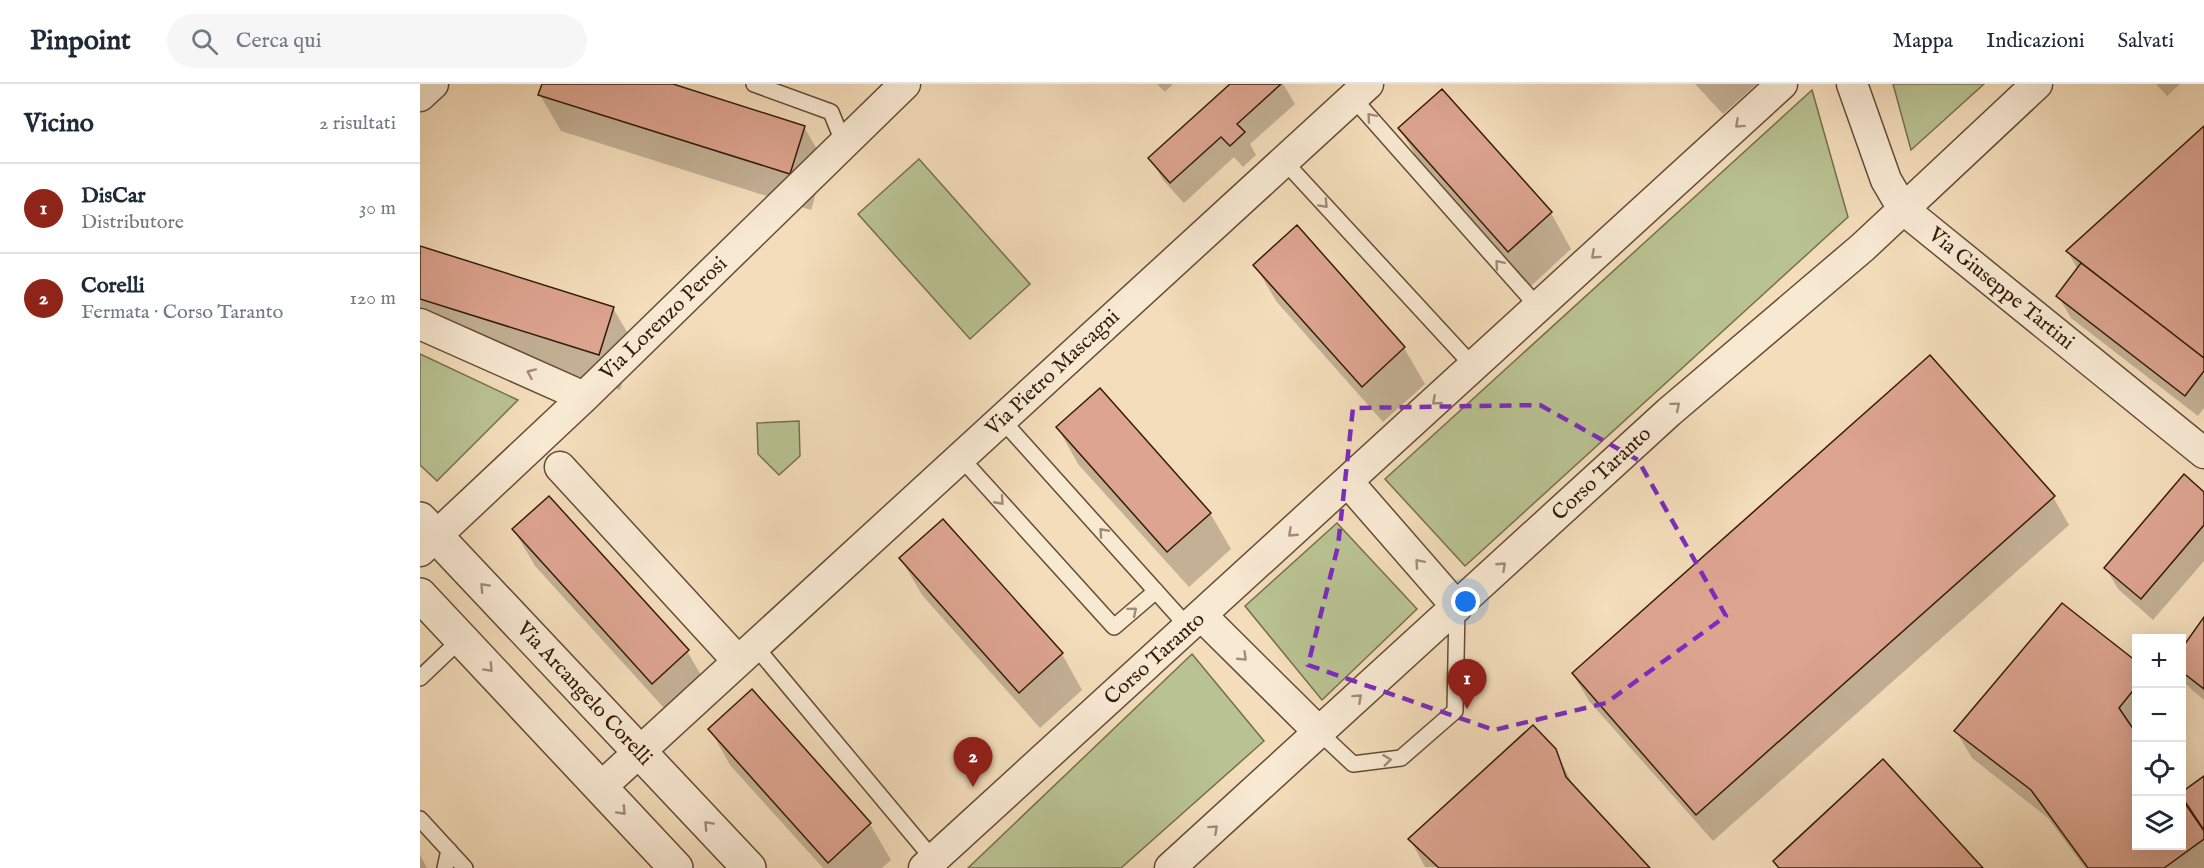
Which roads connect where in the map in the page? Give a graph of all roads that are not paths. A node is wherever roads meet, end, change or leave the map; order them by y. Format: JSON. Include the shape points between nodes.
{"nodes":[{"id":1,"x":433,"y":84,"type":"edge"},
{"id":2,"x":754,"y":84,"type":"edge"},
{"id":3,"x":905,"y":84,"type":"edge"},
{"id":4,"x":1782,"y":84,"type":"edge"},
{"id":5,"x":1852,"y":84,"type":"edge"},
{"id":6,"x":2037,"y":84,"type":"edge"},
{"id":7,"x":1361,"y":91,"type":"edge"},
{"id":8,"x":420,"y":96,"type":"edge"},
{"id":9,"x":844,"y":144,"type":"junction"},
{"id":10,"x":1284,"y":161,"type":"junction"},
{"id":11,"x":1904,"y":209,"type":"junction"},
{"id":12,"x":1538,"y":308,"type":"junction"},
{"id":13,"x":420,"y":324,"type":"edge"},
{"id":14,"x":1474,"y":367,"type":"junction"},
{"id":15,"x":584,"y":397,"type":"junction"},
{"id":16,"x":1002,"y":420,"type":"junction"},
{"id":17,"x":2204,"y":453,"type":"edge"},
{"id":18,"x":961,"y":458,"type":"junction"},
{"id":19,"x":560,"y":467,"type":"dead end"},
{"id":20,"x":1348,"y":482,"type":"junction"},
{"id":21,"x":425,"y":535,"type":"edge"},
{"id":22,"x":1156,"y":591,"type":"junction"},
{"id":23,"x":420,"y":595,"type":"edge"},
{"id":24,"x":1457,"y":607,"type":"junction"},
{"id":25,"x":1195,"y":622,"type":"junction"},
{"id":26,"x":461,"y":639,"type":"junction"},
{"id":27,"x":747,"y":654,"type":"junction"},
{"id":28,"x":420,"y":678,"type":"edge"},
{"id":29,"x":1320,"y":733,"type":"junction"},
{"id":30,"x":639,"y":752,"type":"junction"},
{"id":31,"x":600,"y":788,"type":"junction"},
{"id":32,"x":420,"y":819,"type":"edge"},
{"id":33,"x":449,"y":850,"type":"junction"},
{"id":34,"x":928,"y":864,"type":"edge"},
{"id":35,"x":445,"y":868,"type":"edge"},
{"id":36,"x":465,"y":868,"type":"edge"},
{"id":37,"x":676,"y":868,"type":"edge"},
{"id":38,"x":749,"y":868,"type":"edge"},
{"id":39,"x":1170,"y":868,"type":"edge"}],
"edges":[{"from":1,"to":8,"type":"street"},
{"from":2,"to":9,"type":"lane","via":[[831,112]]},
{"from":3,"to":9,"type":"street","name":"Via Lorenzo Perosi"},
{"from":4,"to":12,"type":"street","name":"Corso Taranto","one_way":true},
{"from":5,"to":11,"type":"street","name":"Via Giuseppe Tartini","via":[[1886,180]]},
{"from":6,"to":11,"type":"street","name":"Corso Taranto"},
{"from":7,"to":10,"type":"street","name":"Via Pietro Mascagni"},
{"from":12,"to":7,"type":"lane","one_way":true},
{"from":9,"to":15,"type":"street","name":"Via Lorenzo Perosi"},
{"from":10,"to":14,"type":"lane","one_way":true},
{"from":10,"to":16,"type":"street","name":"Via Pietro Mascagni"},
{"from":11,"to":17,"type":"street","name":"Via Giuseppe Tartini"},
{"from":24,"to":11,"type":"street","name":"Corso Taranto","one_way":true,"via":[[1669,412]]},
{"from":12,"to":14,"type":"street","name":"Corso Taranto"},
{"from":15,"to":13,"type":"street","one_way":true},
{"from":14,"to":20,"type":"street","name":"Corso Taranto","one_way":true},
{"from":15,"to":21,"type":"street","name":"Via Lorenzo Perosi"},
{"from":16,"to":18,"type":"street","name":"Via Pietro Mascagni"},
{"from":22,"to":16,"type":"lane","one_way":true},
{"from":18,"to":22,"type":"lane","one_way":true,"via":[[1114,627]]},
{"from":18,"to":27,"type":"street","name":"Via Pietro Mascagni"},
{"from":19,"to":27,"type":"street"},
{"from":24,"to":20,"type":"street","one_way":true},
{"from":20,"to":25,"type":"street","name":"Corso Taranto","one_way":true},
{"from":30,"to":21,"type":"street","name":"Via Arcangelo Corelli","one_way":true},
{"from":22,"to":25,"type":"lane"},
{"from":23,"to":26,"type":"street"},
{"from":29,"to":24,"type":"street","name":"Corso Taranto","one_way":true},
{"from":29,"to":24,"type":"lane","one_way":true,"via":[[1353,764],[1401,758],[1455,711]]},
{"from":25,"to":29,"type":"street","one_way":true},
{"from":25,"to":34,"type":"street","name":"Corso Taranto"},
{"from":26,"to":28,"type":"lane"},
{"from":26,"to":31,"type":"street","one_way":true},
{"from":27,"to":30,"type":"street","name":"Via Pietro Mascagni"},
{"from":27,"to":34,"type":"lane"},
{"from":39,"to":29,"type":"street","name":"Corso Taranto","one_way":true},
{"from":30,"to":31,"type":"street","name":"Via Pietro Mascagni"},
{"from":38,"to":30,"type":"street","name":"Via Arcangelo Corelli","one_way":true},
{"from":31,"to":37,"type":"street","one_way":true},
{"from":32,"to":33,"type":"lane"},
{"from":33,"to":35,"type":"lane"},
{"from":33,"to":36,"type":"lane"}]}
